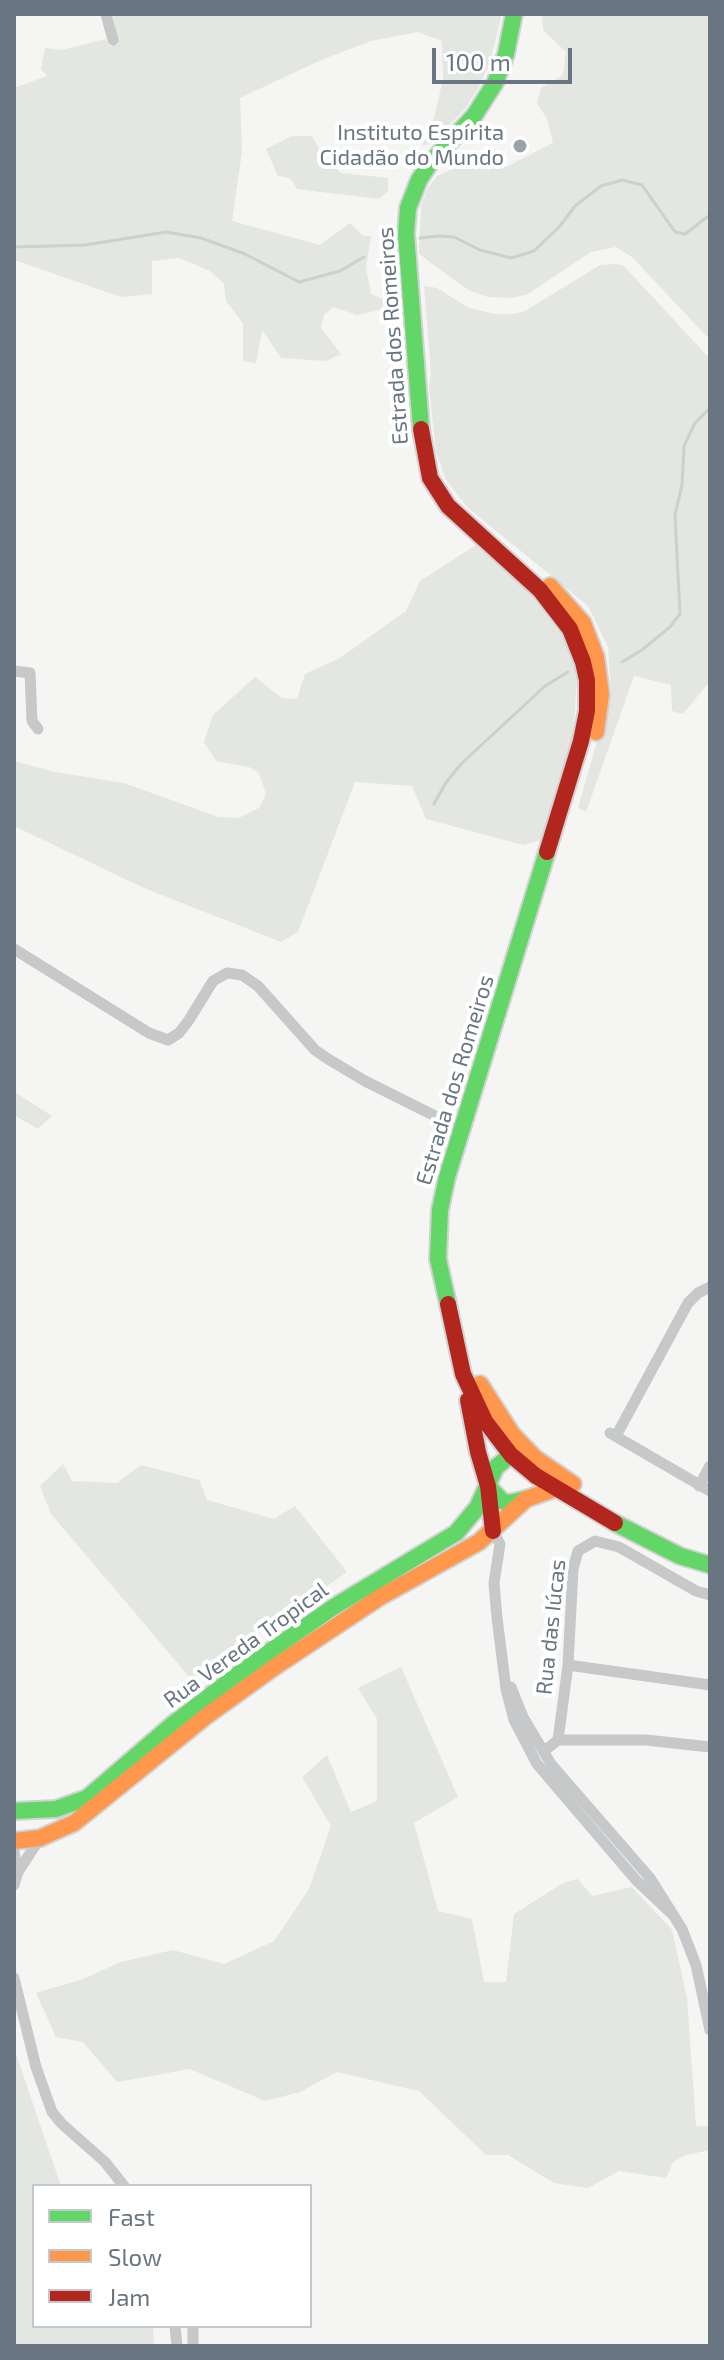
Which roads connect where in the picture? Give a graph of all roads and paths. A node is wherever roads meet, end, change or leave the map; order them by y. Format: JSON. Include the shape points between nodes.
{"nodes":[{"id":1,"x":106,"y":14,"type":"edge"},
{"id":2,"x":514,"y":14,"type":"edge"},
{"id":3,"x":113,"y":40,"type":"dead end"},
{"id":4,"x":471,"y":527,"type":"junction"},
{"id":5,"x":14,"y":671,"type":"edge"},
{"id":6,"x":38,"y":729,"type":"dead end"},
{"id":7,"x":14,"y":949,"type":"edge"},
{"id":8,"x":461,"y":1129,"type":"junction"},
{"id":9,"x":709,"y":1287,"type":"edge"},
{"id":10,"x":463,"y":1374,"type":"junction"},
{"id":11,"x":511,"y":1455,"type":"junction"},
{"id":12,"x":710,"y":1466,"type":"edge"},
{"id":13,"x":557,"y":1482,"type":"junction"},
{"id":14,"x":488,"y":1486,"type":"junction"},
{"id":15,"x":704,"y":1489,"type":"edge"},
{"id":16,"x":526,"y":1499,"type":"junction"},
{"id":17,"x":493,"y":1531,"type":"junction"},
{"id":18,"x":710,"y":1553,"type":"edge"},
{"id":19,"x":710,"y":1565,"type":"edge"},
{"id":20,"x":710,"y":1595,"type":"edge"},
{"id":21,"x":503,"y":1664,"type":"junction"},
{"id":22,"x":568,"y":1665,"type":"junction"},
{"id":23,"x":710,"y":1685,"type":"edge"},
{"id":24,"x":558,"y":1740,"type":"junction"},
{"id":25,"x":710,"y":1747,"type":"edge"},
{"id":26,"x":544,"y":1751,"type":"junction"},
{"id":27,"x":563,"y":1787,"type":"junction"},
{"id":28,"x":14,"y":1811,"type":"edge"},
{"id":29,"x":44,"y":1811,"type":"junction"},
{"id":30,"x":40,"y":1838,"type":"junction"},
{"id":31,"x":14,"y":1841,"type":"edge"},
{"id":32,"x":14,"y":1852,"type":"edge"},
{"id":33,"x":18,"y":1872,"type":"junction"},
{"id":34,"x":14,"y":1885,"type":"edge"},
{"id":35,"x":14,"y":1978,"type":"edge"},
{"id":36,"x":710,"y":2030,"type":"edge"},
{"id":37,"x":122,"y":2184,"type":"edge"}],
"edges":[{"from":1,"to":3,"type":"street"},
{"from":2,"to":4,"type":"main road","name":"Estrada dos Romeiros","via":[[495,83],[474,116],[430,163],[406,220],[424,461],[437,492]]},
{"from":4,"to":8,"type":"main road","name":"Estrada dos Romeiros","via":[[563,618],[583,662],[588,694],[581,741]]},
{"from":4,"to":13,"type":"main road","name":"Estrada dos Romeiros","via":[[517,558],[573,609],[589,637],[601,678],[593,744],[458,1181],[450,1230],[455,1292],[478,1380],[512,1434]]},
{"from":5,"to":6,"type":"street","via":[[30,673],[32,721]]},
{"from":7,"to":8,"type":"street","via":[[168,1040],[179,1033],[213,981],[227,973],[242,975],[328,1059]]},
{"from":8,"to":10,"type":"main road","name":"Estrada dos Romeiros","via":[[444,1189],[437,1242]]},
{"from":9,"to":15,"type":"street","via":[[688,1303],[613,1435]]},
{"from":10,"to":11,"type":"main road","name":"Estrada dos Romeiros","via":[[485,1421]]},
{"from":10,"to":14,"type":"main road"},
{"from":11,"to":13,"type":"main road","name":"Estrada dos Romeiros","via":[[536,1476]]},
{"from":11,"to":14,"type":"main road","name":"Rua Vereda Tropical","via":[[500,1462]]},
{"from":12,"to":15,"type":"street"},
{"from":13,"to":16,"type":"main road"},
{"from":13,"to":18,"type":"main road","name":"Estrada dos Romeiros"},
{"from":13,"to":19,"type":"main road","name":"Estrada dos Romeiros","via":[[652,1543]]},
{"from":14,"to":16,"type":"main road","via":[[502,1501]]},
{"from":14,"to":17,"type":"main road"},
{"from":14,"to":29,"type":"main road","name":"Rua Vereda Tropical","via":[[456,1533],[256,1661],[87,1798]]},
{"from":16,"to":17,"type":"main road","name":"Rua Vereda Tropical"},
{"from":17,"to":21,"type":"street","via":[[500,1544],[494,1590]]},
{"from":17,"to":30,"type":"main road","name":"Rua Vereda Tropical","via":[[305,1646],[205,1717],[83,1818]]},
{"from":20,"to":22,"type":"street","name":"Rua das Iúcas","via":[[619,1547],[595,1541],[586,1545],[578,1551],[573,1569]]},
{"from":21,"to":26,"type":"street","via":[[518,1707]]},
{"from":21,"to":27,"type":"street","via":[[514,1720],[537,1764]]},
{"from":22,"to":23,"type":"street"},
{"from":22,"to":24,"type":"street","name":"Rua das Iúcas"},
{"from":24,"to":25,"type":"street","via":[[646,1740]]},
{"from":24,"to":26,"type":"street"},
{"from":26,"to":27,"type":"street"},
{"from":27,"to":36,"type":"street","via":[[636,1880],[673,1915],[696,1965]]},
{"from":28,"to":29,"type":"main road","name":"Rua Vereda Tropical"},
{"from":29,"to":30,"type":"main road"},
{"from":30,"to":31,"type":"main road","name":"Rua Vereda Tropical"},
{"from":30,"to":33,"type":"street"},
{"from":32,"to":33,"type":"street"},
{"from":33,"to":34,"type":"street"},
{"from":35,"to":37,"type":"street","via":[[52,2112]]}]}
